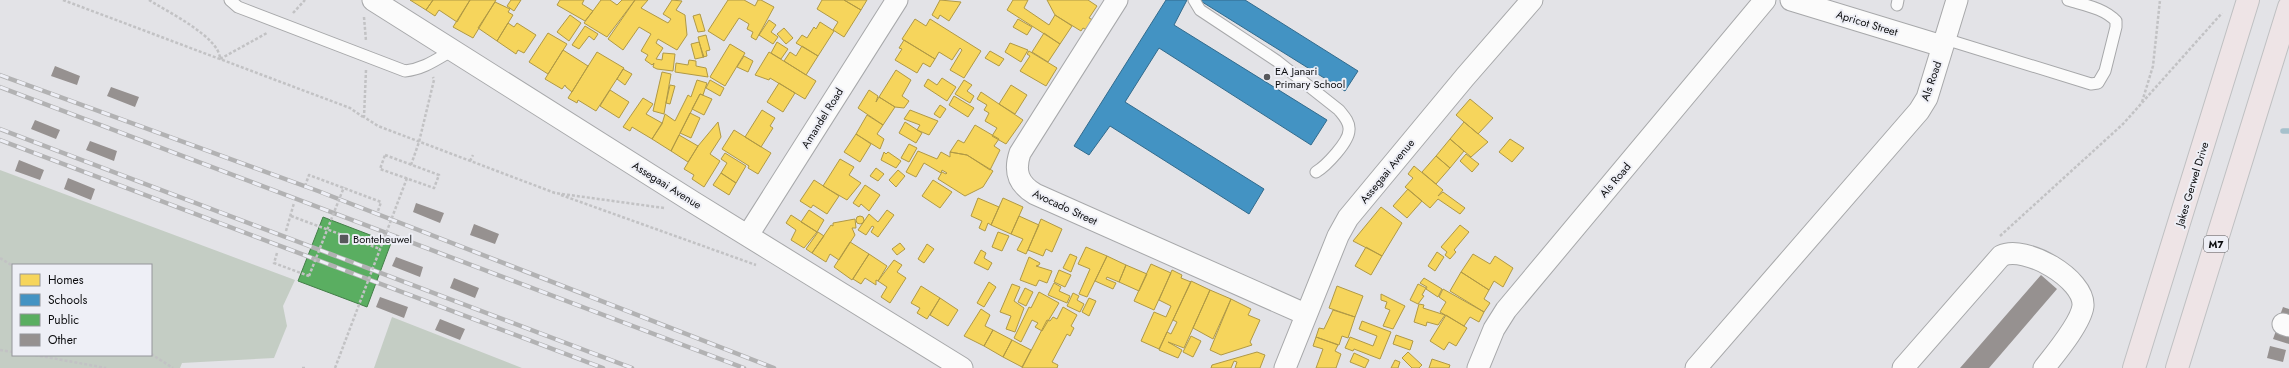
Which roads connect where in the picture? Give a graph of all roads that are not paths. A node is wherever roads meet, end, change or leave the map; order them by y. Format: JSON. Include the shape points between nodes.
{"nodes":[{"id":1,"x":230,"y":0,"type":"edge"},
{"id":2,"x":896,"y":0,"type":"edge"},
{"id":3,"x":1117,"y":0,"type":"edge"},
{"id":4,"x":1194,"y":0,"type":"edge"},
{"id":5,"x":1532,"y":0,"type":"edge"},
{"id":6,"x":1765,"y":0,"type":"edge"},
{"id":7,"x":1791,"y":0,"type":"edge"},
{"id":8,"x":1957,"y":0,"type":"edge"},
{"id":9,"x":2068,"y":0,"type":"edge"},
{"id":10,"x":2248,"y":0,"type":"edge"},
{"id":11,"x":2289,"y":7,"type":"edge"},
{"id":12,"x":369,"y":8,"type":"edge"},
{"id":13,"x":1944,"y":43,"type":"junction"},
{"id":14,"x":453,"y":50,"type":"junction"},
{"id":15,"x":1316,"y":172,"type":"dead end"},
{"id":16,"x":748,"y":235,"type":"junction"},
{"id":17,"x":1305,"y":314,"type":"junction"},
{"id":18,"x":962,"y":368,"type":"edge"},
{"id":19,"x":1285,"y":368,"type":"edge"},
{"id":20,"x":1478,"y":368,"type":"edge"},
{"id":21,"x":1696,"y":368,"type":"edge"},
{"id":22,"x":1903,"y":368,"type":"edge"},
{"id":23,"x":2044,"y":368,"type":"edge"},
{"id":24,"x":2134,"y":368,"type":"edge"},
{"id":25,"x":2177,"y":368,"type":"edge"}],
"edges":[{"from":1,"to":14,"type":"lane","via":[[238,7],[405,70],[427,66]]},
{"from":2,"to":16,"type":"street","name":"Amandel Road"},
{"from":3,"to":17,"type":"street","name":"Avocado Street","via":[[1020,153],[1017,162],[1019,180],[1035,194]]},
{"from":4,"to":15,"type":"lane","via":[[1200,10],[1277,61],[1339,110],[1349,129],[1347,138],[1331,159]]},
{"from":5,"to":17,"type":"street","name":"Assegaai Avenue","via":[[1348,218]]},
{"from":6,"to":20,"type":"street","name":"Als Road","via":[[1506,310],[1494,328]]},
{"from":7,"to":13,"type":"street","name":"Apricot Street"},
{"from":8,"to":13,"type":"street","name":"Als Road"},
{"from":9,"to":13,"type":"lane","via":[[2111,15],[2116,21],[2105,71],[2098,83],[2091,84]]},
{"from":10,"to":24,"type":"highway","name":"Jakes Gerwel Drive"},
{"from":11,"to":25,"type":"highway","number":"M7"},
{"from":12,"to":14,"type":"street","name":"Assegaai Avenue"},
{"from":13,"to":21,"type":"street","name":"Als Road","via":[[1927,98],[1919,111]]},
{"from":14,"to":16,"type":"street","name":"Assegaai Avenue"},
{"from":16,"to":18,"type":"street","name":"Assegaai Avenue"},
{"from":17,"to":19,"type":"street","name":"Assegaai Avenue"},
{"from":22,"to":23,"type":"street","via":[[2001,256],[2008,253],[2035,257],[2049,264],[2078,290],[2083,301],[2080,317]]}]}
